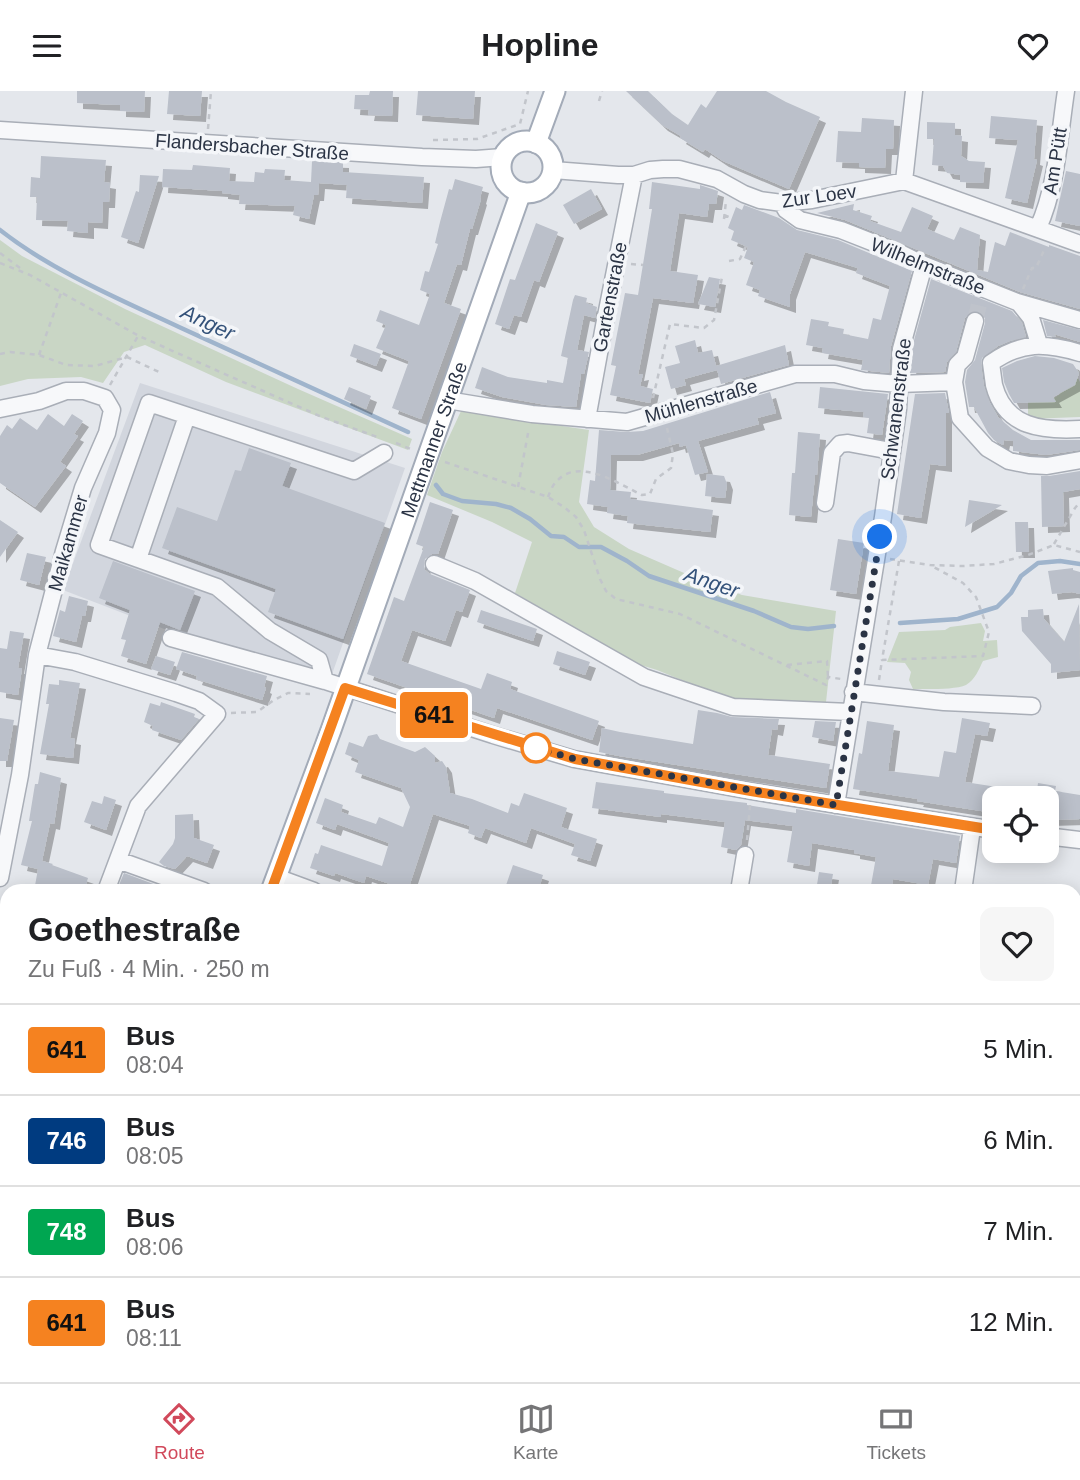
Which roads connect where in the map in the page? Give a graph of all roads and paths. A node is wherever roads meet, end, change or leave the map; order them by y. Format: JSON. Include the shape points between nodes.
{"nodes":[{"id":1,"x":211,"y":91,"type":"edge"},
{"id":2,"x":528,"y":91,"type":"edge"},
{"id":3,"x":555,"y":91,"type":"edge"},
{"id":4,"x":602,"y":91,"type":"edge"},
{"id":5,"x":914,"y":91,"type":"edge"},
{"id":6,"x":1066,"y":91,"type":"edge"},
{"id":7,"x":599,"y":101,"type":"dead end"},
{"id":8,"x":520,"y":124,"type":"dead end"},
{"id":9,"x":0,"y":130,"type":"edge"},
{"id":10,"x":208,"y":132,"type":"dead end"},
{"id":11,"x":536,"y":143,"type":"junction"},
{"id":12,"x":503,"y":157,"type":"junction"},
{"id":13,"x":553,"y":170,"type":"junction"},
{"id":14,"x":634,"y":175,"type":"junction"},
{"id":15,"x":904,"y":180,"type":"junction"},
{"id":16,"x":521,"y":192,"type":"junction"},
{"id":17,"x":782,"y":203,"type":"junction"},
{"id":18,"x":724,"y":215,"type":"dead end"},
{"id":19,"x":732,"y":218,"type":"dead end"},
{"id":20,"x":1038,"y":228,"type":"junction"},
{"id":21,"x":1080,"y":244,"type":"edge"},
{"id":22,"x":746,"y":246,"type":"dead end"},
{"id":23,"x":1044,"y":250,"type":"dead end"},
{"id":24,"x":0,"y":253,"type":"edge"},
{"id":25,"x":729,"y":261,"type":"dead end"},
{"id":26,"x":0,"y":263,"type":"edge"},
{"id":27,"x":636,"y":265,"type":"dead end"},
{"id":28,"x":643,"y":265,"type":"dead end"},
{"id":29,"x":924,"y":265,"type":"junction"},
{"id":30,"x":30,"y":275,"type":"junction"},
{"id":31,"x":722,"y":277,"type":"dead end"},
{"id":32,"x":61,"y":292,"type":"junction"},
{"id":33,"x":1017,"y":302,"type":"junction"},
{"id":34,"x":1080,"y":320,"type":"edge"},
{"id":35,"x":975,"y":321,"type":"tunnel mouth"},
{"id":36,"x":139,"y":335,"type":"junction"},
{"id":37,"x":1039,"y":344,"type":"junction"},
{"id":38,"x":1080,"y":353,"type":"edge"},
{"id":39,"x":0,"y":354,"type":"edge"},
{"id":40,"x":38,"y":355,"type":"junction"},
{"id":41,"x":127,"y":357,"type":"junction"},
{"id":42,"x":159,"y":372,"type":"dead end"},
{"id":43,"x":954,"y":382,"type":"junction"},
{"id":44,"x":899,"y":384,"type":"junction"},
{"id":45,"x":105,"y":398,"type":"junction"},
{"id":46,"x":447,"y":401,"type":"junction"},
{"id":47,"x":658,"y":407,"type":"junction"},
{"id":48,"x":0,"y":409,"type":"edge"},
{"id":49,"x":532,"y":414,"type":"junction"},
{"id":50,"x":187,"y":416,"type":"junction"},
{"id":51,"x":587,"y":419,"type":"junction"},
{"id":52,"x":1080,"y":429,"type":"edge"},
{"id":53,"x":389,"y":445,"type":"junction"},
{"id":54,"x":892,"y":446,"type":"junction"},
{"id":55,"x":426,"y":457,"type":"junction"},
{"id":56,"x":1080,"y":460,"type":"edge"},
{"id":57,"x":518,"y":487,"type":"junction"},
{"id":58,"x":548,"y":497,"type":"junction"},
{"id":59,"x":1080,"y":502,"type":"edge"},
{"id":60,"x":825,"y":503,"type":"dead end"},
{"id":61,"x":1054,"y":545,"type":"junction"},
{"id":62,"x":1080,"y":552,"type":"edge"},
{"id":63,"x":876,"y":557,"type":"junction"},
{"id":64,"x":138,"y":559,"type":"junction"},
{"id":65,"x":899,"y":561,"type":"junction"},
{"id":66,"x":434,"y":564,"type":"dead end"},
{"id":67,"x":930,"y":565,"type":"junction"},
{"id":68,"x":171,"y":638,"type":"dead end"},
{"id":69,"x":37,"y":655,"type":"junction"},
{"id":70,"x":783,"y":665,"type":"junction"},
{"id":71,"x":828,"y":677,"type":"junction"},
{"id":72,"x":325,"y":681,"type":"junction"},
{"id":73,"x":854,"y":687,"type":"junction"},
{"id":74,"x":345,"y":688,"type":"junction"},
{"id":75,"x":274,"y":700,"type":"dead end"},
{"id":76,"x":1031,"y":706,"type":"dead end"},
{"id":77,"x":850,"y":712,"type":"junction"},
{"id":78,"x":217,"y":714,"type":"junction"},
{"id":79,"x":751,"y":791,"type":"junction"},
{"id":80,"x":836,"y":805,"type":"junction"},
{"id":81,"x":972,"y":828,"type":"junction"},
{"id":82,"x":982,"y":829,"type":"edge"},
{"id":83,"x":1059,"y":838,"type":"edge"},
{"id":84,"x":1080,"y":840,"type":"edge"},
{"id":85,"x":745,"y":855,"type":"joint"},
{"id":86,"x":118,"y":860,"type":"junction"},
{"id":87,"x":0,"y":878,"type":"edge"},
{"id":88,"x":109,"y":884,"type":"edge"},
{"id":89,"x":185,"y":884,"type":"edge"},
{"id":90,"x":274,"y":884,"type":"edge"},
{"id":91,"x":740,"y":884,"type":"edge"},
{"id":92,"x":964,"y":884,"type":"edge"}],
"edges":[{"from":1,"to":10,"type":"path"},
{"from":2,"to":8,"type":"path"},
{"from":3,"to":11,"type":"main road"},
{"from":4,"to":7,"type":"path"},
{"from":5,"to":15,"type":"street"},
{"from":6,"to":20,"type":"street","name":"Am Pütt","via":[[1047,208]]},
{"from":9,"to":12,"type":"street","name":"Flandersbacher Straße","via":[[422,157]]},
{"from":11,"to":12,"type":"main road","via":[[517,143]]},
{"from":11,"to":13,"type":"main road","via":[[548,152]]},
{"from":12,"to":16,"type":"main road","via":[[506,182]]},
{"from":13,"to":14,"type":"street","name":"Zur Loev"},
{"from":13,"to":16,"type":"main road","via":[[538,191]]},
{"from":14,"to":17,"type":"street","name":"Zur Loev","via":[[663,169],[687,171],[717,179],[760,200]]},
{"from":14,"to":51,"type":"street","name":"Gartenstraße"},
{"from":15,"to":17,"type":"street","name":"Zur Loev"},
{"from":15,"to":20,"type":"street"},
{"from":16,"to":46,"type":"main road","name":"Mettmanner Straße"},
{"from":17,"to":29,"type":"street","name":"Wilhelmstraße","via":[[800,220],[841,230]]},
{"from":18,"to":19,"type":"path"},
{"from":20,"to":21,"type":"street"},
{"from":22,"to":25,"type":"path","via":[[743,259]]},
{"from":23,"to":33,"type":"path"},
{"from":24,"to":30,"type":"path"},
{"from":26,"to":30,"type":"path"},
{"from":27,"to":28,"type":"path"},
{"from":29,"to":33,"type":"street","name":"Wilhelmstraße","via":[[981,292]]},
{"from":29,"to":44,"type":"street","name":"Schwanenstraße","via":[[901,349]]},
{"from":30,"to":32,"type":"path"},
{"from":31,"to":47,"type":"path","via":[[714,320],[704,328],[670,324]]},
{"from":32,"to":36,"type":"path"},
{"from":32,"to":40,"type":"path"},
{"from":33,"to":34,"type":"street","name":"Wilhelmstraße"},
{"from":33,"to":37,"type":"street","via":[[1031,318]]},
{"from":35,"to":43,"type":"street"},
{"from":36,"to":41,"type":"path"},
{"from":36,"to":53,"type":"path"},
{"from":37,"to":38,"type":"street"},
{"from":37,"to":52,"type":"street","via":[[991,363],[995,387],[1007,412],[1025,425],[1057,431]]},
{"from":39,"to":40,"type":"path"},
{"from":40,"to":41,"type":"path","via":[[66,365],[95,366]]},
{"from":41,"to":42,"type":"path"},
{"from":41,"to":45,"type":"path"},
{"from":43,"to":44,"type":"street","name":"Mühlenstraße"},
{"from":43,"to":56,"type":"street","via":[[960,418],[987,448],[1009,461],[1029,465]]},
{"from":44,"to":47,"type":"street","name":"Mühlenstraße","via":[[835,374],[795,374]]},
{"from":44,"to":54,"type":"street","name":"Schwanenstraße"},
{"from":45,"to":48,"type":"street","via":[[66,391]]},
{"from":45,"to":69,"type":"street","name":"Maikammer","via":[[111,410],[107,433],[83,488]]},
{"from":46,"to":49,"type":"street","name":"Mühlenstraße"},
{"from":46,"to":55,"type":"main road","name":"Mettmanner Straße"},
{"from":47,"to":51,"type":"street","name":"Mühlenstraße","via":[[627,422]]},
{"from":47,"to":58,"type":"path","via":[[673,454],[671,468],[656,479],[650,494],[642,495],[580,470],[556,482]]},
{"from":49,"to":51,"type":"street","name":"Mühlenstraße"},
{"from":49,"to":57,"type":"path"},
{"from":50,"to":53,"type":"street","via":[[354,471]]},
{"from":50,"to":64,"type":"street"},
{"from":50,"to":64,"type":"street","via":[[149,403],[99,545]]},
{"from":53,"to":55,"type":"path"},
{"from":54,"to":60,"type":"street","via":[[839,445],[832,453]]},
{"from":54,"to":63,"type":"street","name":"Schwanenstraße"},
{"from":55,"to":57,"type":"path"},
{"from":55,"to":74,"type":"main road","name":"Mettmanner Straße"},
{"from":57,"to":58,"type":"path"},
{"from":58,"to":70,"type":"path","via":[[576,517],[600,579],[616,599],[680,614]]},
{"from":59,"to":61,"type":"path"},
{"from":61,"to":62,"type":"path"},
{"from":61,"to":67,"type":"path","via":[[994,564]]},
{"from":63,"to":65,"type":"path"},
{"from":63,"to":73,"type":"street","name":"Schwanenstraße"},
{"from":64,"to":72,"type":"street","via":[[216,587],[270,631],[319,660]]},
{"from":65,"to":67,"type":"path"},
{"from":65,"to":67,"type":"path","via":[[882,660],[983,656],[989,632],[976,597],[963,583]]},
{"from":66,"to":77,"type":"street","via":[[475,581],[644,677],[733,707]]},
{"from":68,"to":72,"type":"street"},
{"from":69,"to":78,"type":"street","via":[[176,693]]},
{"from":69,"to":87,"type":"street","name":"Maikammer"},
{"from":70,"to":71,"type":"path","via":[[826,685]]},
{"from":70,"to":71,"type":"path","via":[[827,661]]},
{"from":71,"to":73,"type":"path"},
{"from":72,"to":74,"type":"street"},
{"from":73,"to":76,"type":"street","via":[[944,702]]},
{"from":73,"to":77,"type":"street","name":"Schwanenstraße"},
{"from":74,"to":79,"type":"street","via":[[575,759]]},
{"from":74,"to":90,"type":"main road","name":"Mettmanner Straße"},
{"from":75,"to":78,"type":"path","via":[[257,712]]},
{"from":77,"to":80,"type":"street","name":"Schwanenstraße"},
{"from":78,"to":86,"type":"street","via":[[138,806]]},
{"from":79,"to":80,"type":"street"},
{"from":79,"to":85,"type":"path"},
{"from":80,"to":81,"type":"street"},
{"from":81,"to":82,"type":"street"},
{"from":81,"to":92,"type":"street"},
{"from":83,"to":84,"type":"street"},
{"from":85,"to":91,"type":"street"},
{"from":86,"to":88,"type":"street"},
{"from":86,"to":89,"type":"street"}]}
